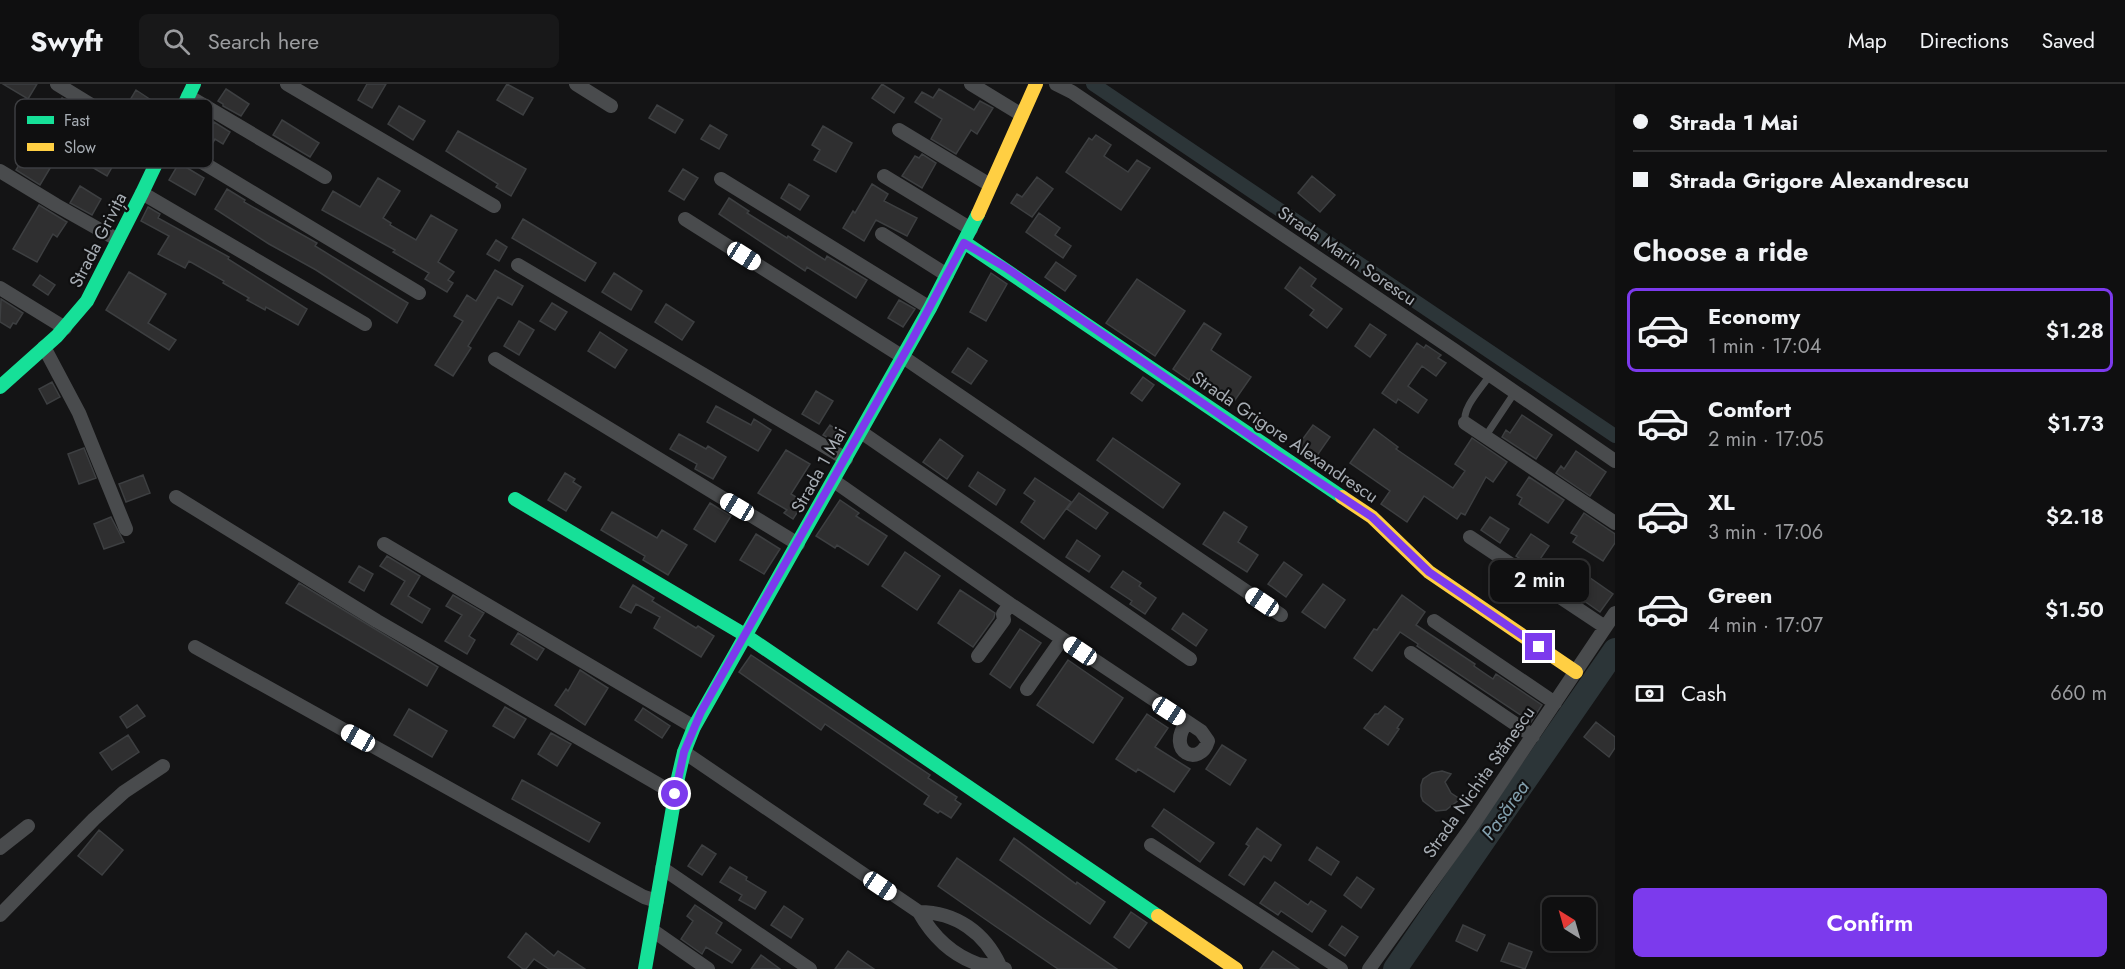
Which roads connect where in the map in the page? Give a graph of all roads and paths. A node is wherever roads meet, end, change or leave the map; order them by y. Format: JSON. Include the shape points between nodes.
{"nodes":[{"id":1,"x":57,"y":84,"type":"edge"},
{"id":2,"x":287,"y":84,"type":"edge"},
{"id":3,"x":576,"y":84,"type":"edge"},
{"id":4,"x":971,"y":84,"type":"edge"},
{"id":5,"x":1036,"y":84,"type":"edge"},
{"id":6,"x":1056,"y":84,"type":"edge"},
{"id":7,"x":191,"y":90,"type":"edge"},
{"id":8,"x":84,"y":99,"type":"edge"},
{"id":9,"x":205,"y":99,"type":"edge"},
{"id":10,"x":213,"y":104,"type":"edge"},
{"id":11,"x":611,"y":106,"type":"dead end"},
{"id":12,"x":1022,"y":115,"type":"junction"},
{"id":13,"x":899,"y":130,"type":"dead end"},
{"id":14,"x":154,"y":168,"type":"edge"},
{"id":15,"x":204,"y":168,"type":"edge"},
{"id":16,"x":0,"y":171,"type":"edge"},
{"id":17,"x":884,"y":176,"type":"dead end"},
{"id":18,"x":325,"y":177,"type":"dead end"},
{"id":19,"x":721,"y":179,"type":"dead end"},
{"id":20,"x":990,"y":185,"type":"junction"},
{"id":21,"x":142,"y":193,"type":"junction"},
{"id":22,"x":494,"y":206,"type":"dead end"},
{"id":23,"x":684,"y":219,"type":"dead end"},
{"id":24,"x":971,"y":229,"type":"junction"},
{"id":25,"x":882,"y":234,"type":"dead end"},
{"id":26,"x":118,"y":240,"type":"junction"},
{"id":27,"x":964,"y":243,"type":"junction"},
{"id":28,"x":518,"y":265,"type":"dead end"},
{"id":29,"x":947,"y":275,"type":"junction"},
{"id":30,"x":0,"y":288,"type":"edge"},
{"id":31,"x":419,"y":293,"type":"dead end"},
{"id":32,"x":930,"y":308,"type":"junction"},
{"id":33,"x":365,"y":324,"type":"dead end"},
{"id":34,"x":65,"y":328,"type":"junction"},
{"id":35,"x":44,"y":347,"type":"junction"},
{"id":36,"x":903,"y":357,"type":"junction"},
{"id":37,"x":495,"y":359,"type":"dead end"},
{"id":38,"x":1490,"y":375,"type":"junction"},
{"id":39,"x":0,"y":387,"type":"edge"},
{"id":40,"x":1515,"y":392,"type":"junction"},
{"id":41,"x":1465,"y":423,"type":"joint"},
{"id":42,"x":861,"y":432,"type":"junction"},
{"id":43,"x":1485,"y":436,"type":"junction"},
{"id":44,"x":846,"y":459,"type":"junction"},
{"id":45,"x":1615,"y":461,"type":"edge"},
{"id":46,"x":834,"y":481,"type":"junction"},
{"id":47,"x":176,"y":497,"type":"dead end"},
{"id":48,"x":515,"y":499,"type":"dead end"},
{"id":49,"x":1615,"y":524,"type":"edge"},
{"id":50,"x":126,"y":529,"type":"dead end"},
{"id":51,"x":1470,"y":537,"type":"dead end"},
{"id":52,"x":384,"y":544,"type":"dead end"},
{"id":53,"x":798,"y":544,"type":"junction"},
{"id":54,"x":1010,"y":604,"type":"junction"},
{"id":55,"x":1615,"y":613,"type":"edge"},
{"id":56,"x":1281,"y":615,"type":"dead end"},
{"id":57,"x":1434,"y":621,"type":"dead end"},
{"id":58,"x":1605,"y":627,"type":"junction"},
{"id":59,"x":745,"y":635,"type":"junction"},
{"id":60,"x":1062,"y":639,"type":"junction"},
{"id":61,"x":195,"y":647,"type":"dead end"},
{"id":62,"x":1411,"y":653,"type":"dead end"},
{"id":63,"x":978,"y":657,"type":"dead end"},
{"id":64,"x":1190,"y":659,"type":"dead end"},
{"id":65,"x":1576,"y":672,"type":"junction"},
{"id":66,"x":1027,"y":689,"type":"dead end"},
{"id":67,"x":1555,"y":703,"type":"junction"},
{"id":68,"x":1187,"y":722,"type":"dead end"},
{"id":69,"x":694,"y":727,"type":"junction"},
{"id":70,"x":1533,"y":736,"type":"junction"},
{"id":71,"x":684,"y":752,"type":"junction"},
{"id":72,"x":163,"y":766,"type":"dead end"},
{"id":73,"x":675,"y":794,"type":"junction"},
{"id":74,"x":28,"y":826,"type":"dead end"},
{"id":75,"x":1151,"y":845,"type":"dead end"},
{"id":76,"x":0,"y":848,"type":"edge"},
{"id":77,"x":662,"y":868,"type":"junction"},
{"id":78,"x":657,"y":902,"type":"junction"},
{"id":79,"x":919,"y":912,"type":"junction"},
{"id":80,"x":0,"y":915,"type":"edge"},
{"id":81,"x":652,"y":930,"type":"junction"},
{"id":82,"x":1003,"y":968,"type":"edge"},
{"id":83,"x":645,"y":969,"type":"edge"},
{"id":84,"x":708,"y":969,"type":"edge"},
{"id":85,"x":810,"y":969,"type":"edge"},
{"id":86,"x":1236,"y":969,"type":"edge"},
{"id":87,"x":1341,"y":969,"type":"edge"},
{"id":88,"x":1370,"y":969,"type":"edge"}],
"edges":[{"from":1,"to":8,"type":"street"},
{"from":2,"to":22,"type":"street"},
{"from":3,"to":11,"type":"street"},
{"from":4,"to":12,"type":"street"},
{"from":5,"to":12,"type":"street","name":"Strada 1 Mai"},
{"from":6,"to":38,"type":"street","name":"Strada Marin Sorescu"},
{"from":7,"to":9,"type":"street"},
{"from":10,"to":18,"type":"street"},
{"from":12,"to":20,"type":"street","name":"Strada 1 Mai"},
{"from":13,"to":20,"type":"street"},
{"from":14,"to":21,"type":"street","name":"Strada Grivița"},
{"from":15,"to":31,"type":"street"},
{"from":16,"to":26,"type":"street"},
{"from":17,"to":24,"type":"street"},
{"from":19,"to":32,"type":"street"},
{"from":20,"to":24,"type":"street","name":"Strada 1 Mai"},
{"from":21,"to":26,"type":"street","name":"Strada Grivița"},
{"from":21,"to":33,"type":"street"},
{"from":23,"to":36,"type":"street"},
{"from":24,"to":27,"type":"street","name":"Strada 1 Mai"},
{"from":25,"to":29,"type":"street"},
{"from":26,"to":34,"type":"street","name":"Strada Grivița","via":[[87,301]]},
{"from":27,"to":29,"type":"street","name":"Strada 1 Mai"},
{"from":27,"to":65,"type":"street","name":"Strada Grigore Alexandrescu","via":[[1372,517],[1429,572]]},
{"from":28,"to":44,"type":"street"},
{"from":29,"to":32,"type":"street","name":"Strada 1 Mai"},
{"from":30,"to":34,"type":"street"},
{"from":32,"to":36,"type":"street","name":"Strada 1 Mai"},
{"from":34,"to":35,"type":"street","name":"Strada Grivița"},
{"from":35,"to":39,"type":"street","name":"Strada Grivița"},
{"from":35,"to":50,"type":"street","via":[[79,413]]},
{"from":36,"to":42,"type":"street","name":"Strada 1 Mai"},
{"from":36,"to":56,"type":"street"},
{"from":37,"to":53,"type":"street"},
{"from":38,"to":40,"type":"street","name":"Strada Marin Sorescu"},
{"from":38,"to":41,"type":"lane","via":[[1467,408]]},
{"from":40,"to":43,"type":"lane"},
{"from":40,"to":45,"type":"street","name":"Strada Marin Sorescu"},
{"from":41,"to":43,"type":"street"},
{"from":42,"to":44,"type":"street","name":"Strada 1 Mai"},
{"from":42,"to":64,"type":"street"},
{"from":43,"to":49,"type":"street"},
{"from":44,"to":46,"type":"street","name":"Strada 1 Mai"},
{"from":46,"to":53,"type":"street","name":"Strada 1 Mai"},
{"from":46,"to":54,"type":"street"},
{"from":47,"to":73,"type":"street","via":[[376,621]]},
{"from":48,"to":59,"type":"street"},
{"from":51,"to":58,"type":"street"},
{"from":52,"to":69,"type":"street"},
{"from":53,"to":59,"type":"street","name":"Strada 1 Mai"},
{"from":54,"to":60,"type":"street"},
{"from":54,"to":63,"type":"street","via":[[1003,614],[1004,620]]},
{"from":55,"to":58,"type":"street","name":"Strada Nichita Stănescu"},
{"from":57,"to":67,"type":"street"},
{"from":58,"to":65,"type":"street","name":"Strada Nichita Stănescu"},
{"from":59,"to":69,"type":"street","name":"Strada 1 Mai"},
{"from":59,"to":86,"type":"street"},
{"from":60,"to":66,"type":"street"},
{"from":60,"to":68,"type":"street"},
{"from":61,"to":78,"type":"street"},
{"from":62,"to":70,"type":"street"},
{"from":65,"to":67,"type":"street","name":"Strada Nichita Stănescu"},
{"from":67,"to":70,"type":"street","name":"Strada Nichita Stănescu"},
{"from":69,"to":71,"type":"street","name":"Strada 1 Mai"},
{"from":70,"to":88,"type":"street","name":"Strada Nichita Stănescu"},
{"from":71,"to":73,"type":"street","name":"Strada 1 Mai"},
{"from":71,"to":79,"type":"street"},
{"from":72,"to":80,"type":"street","via":[[124,792],[94,819]]},
{"from":73,"to":77,"type":"street","name":"Strada 1 Mai"},
{"from":74,"to":76,"type":"street"},
{"from":75,"to":87,"type":"street"},
{"from":77,"to":78,"type":"street","name":"Strada 1 Mai"},
{"from":77,"to":85,"type":"street"},
{"from":78,"to":81,"type":"street","name":"Strada 1 Mai"},
{"from":79,"to":82,"type":"street","via":[[937,938],[962,957]]},
{"from":79,"to":82,"type":"street","via":[[935,912],[961,922],[984,940]]},
{"from":81,"to":83,"type":"street","name":"Strada 1 Mai"},
{"from":81,"to":84,"type":"street"}]}
